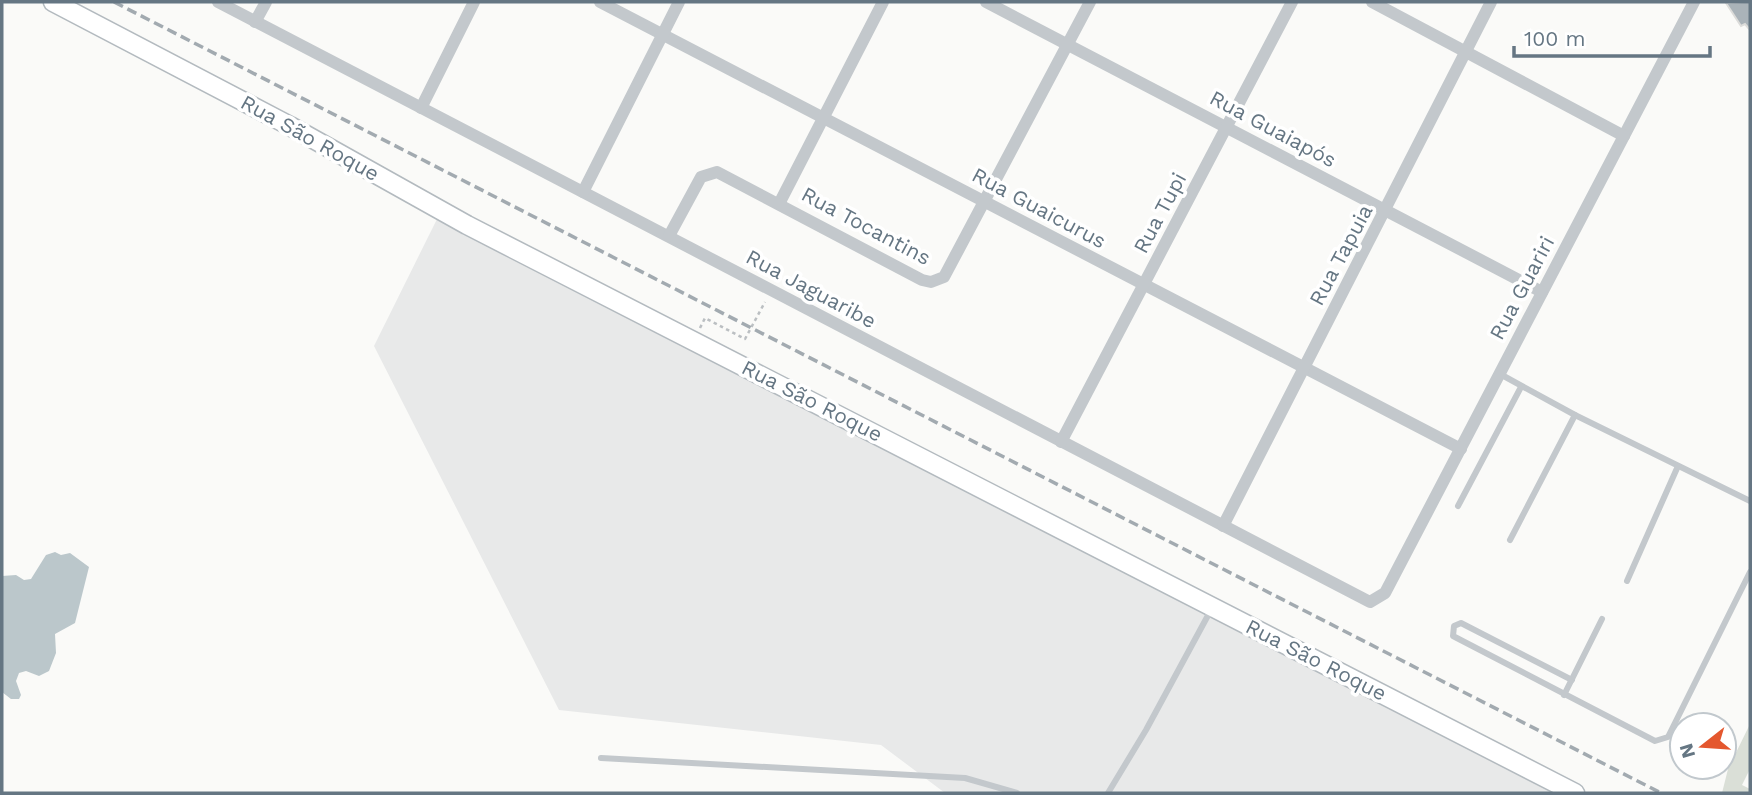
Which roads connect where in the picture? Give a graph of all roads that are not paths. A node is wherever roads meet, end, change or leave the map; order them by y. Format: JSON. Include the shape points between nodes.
{"nodes":[{"id":1,"x":53,"y":2,"type":"edge"},
{"id":2,"x":218,"y":2,"type":"edge"},
{"id":3,"x":266,"y":2,"type":"edge"},
{"id":4,"x":474,"y":2,"type":"edge"},
{"id":5,"x":600,"y":2,"type":"edge"},
{"id":6,"x":678,"y":2,"type":"edge"},
{"id":7,"x":883,"y":2,"type":"edge"},
{"id":8,"x":986,"y":2,"type":"edge"},
{"id":9,"x":1090,"y":2,"type":"edge"},
{"id":10,"x":1292,"y":2,"type":"edge"},
{"id":11,"x":1372,"y":2,"type":"edge"},
{"id":12,"x":1491,"y":2,"type":"edge"},
{"id":13,"x":1693,"y":2,"type":"edge"},
{"id":14,"x":255,"y":22,"type":"junction"},
{"id":15,"x":662,"y":34,"type":"junction"},
{"id":16,"x":1068,"y":45,"type":"junction"},
{"id":17,"x":1466,"y":51,"type":"junction"},
{"id":18,"x":421,"y":108,"type":"junction"},
{"id":19,"x":823,"y":118,"type":"junction"},
{"id":20,"x":1228,"y":127,"type":"junction"},
{"id":21,"x":1624,"y":136,"type":"junction"},
{"id":22,"x":583,"y":192,"type":"junction"},
{"id":23,"x":984,"y":201,"type":"junction"},
{"id":24,"x":780,"y":202,"type":"junction"},
{"id":25,"x":1386,"y":210,"type":"junction"},
{"id":26,"x":669,"y":236,"type":"junction"},
{"id":27,"x":1143,"y":284,"type":"junction"},
{"id":28,"x":1542,"y":292,"type":"junction"},
{"id":29,"x":1304,"y":366,"type":"junction"},
{"id":30,"x":1500,"y":373,"type":"junction"},
{"id":31,"x":1521,"y":387,"type":"junction"},
{"id":32,"x":1575,"y":415,"type":"junction"},
{"id":33,"x":1061,"y":442,"type":"junction"},
{"id":34,"x":1461,"y":449,"type":"junction"},
{"id":35,"x":1678,"y":466,"type":"junction"},
{"id":36,"x":1750,"y":501,"type":"edge"},
{"id":37,"x":1458,"y":506,"type":"dead end"},
{"id":38,"x":1223,"y":526,"type":"junction"},
{"id":39,"x":1510,"y":540,"type":"dead end"},
{"id":40,"x":1750,"y":572,"type":"edge"},
{"id":41,"x":1627,"y":581,"type":"dead end"},
{"id":42,"x":1385,"y":593,"type":"joint"},
{"id":43,"x":1213,"y":606,"type":"junction"},
{"id":44,"x":1602,"y":620,"type":"dead end"},
{"id":45,"x":1572,"y":680,"type":"junction"},
{"id":46,"x":1564,"y":695,"type":"junction"},
{"id":47,"x":601,"y":758,"type":"dead end"},
{"id":48,"x":1017,"y":793,"type":"edge"},
{"id":49,"x":1108,"y":793,"type":"edge"},
{"id":50,"x":1575,"y":793,"type":"edge"}],
"edges":[{"from":1,"to":43,"type":"street","name":"Rua São Roque","via":[[467,225]]},
{"from":2,"to":14,"type":"street","name":"Rua Jaguaribe"},
{"from":3,"to":14,"type":"street"},
{"from":4,"to":18,"type":"street"},
{"from":5,"to":15,"type":"street","name":"Rua Guaicurus"},
{"from":6,"to":15,"type":"street"},
{"from":7,"to":19,"type":"street"},
{"from":8,"to":16,"type":"street","name":"Rua Guaiapós"},
{"from":9,"to":16,"type":"street","name":"Rua Tocantins"},
{"from":10,"to":20,"type":"street","name":"Rua Tupi"},
{"from":11,"to":17,"type":"street"},
{"from":12,"to":17,"type":"street","name":"Rua Tapuia"},
{"from":13,"to":21,"type":"street","name":"Rua Guariri"},
{"from":14,"to":18,"type":"street","name":"Rua Jaguaribe"},
{"from":15,"to":19,"type":"street","name":"Rua Guaicurus"},
{"from":15,"to":22,"type":"street"},
{"from":16,"to":20,"type":"street","name":"Rua Guaiapós"},
{"from":16,"to":23,"type":"street","name":"Rua Tocantins"},
{"from":17,"to":21,"type":"street"},
{"from":17,"to":25,"type":"street","name":"Rua Tapuia"},
{"from":18,"to":22,"type":"street","name":"Rua Jaguaribe"},
{"from":19,"to":23,"type":"street","name":"Rua Guaicurus"},
{"from":19,"to":24,"type":"street"},
{"from":20,"to":25,"type":"street","name":"Rua Guaiapós"},
{"from":20,"to":27,"type":"street","name":"Rua Tupi"},
{"from":21,"to":28,"type":"street","name":"Rua Guariri"},
{"from":22,"to":26,"type":"street","name":"Rua Jaguaribe"},
{"from":23,"to":24,"type":"street","name":"Rua Tocantins","via":[[944,277],[931,282]]},
{"from":23,"to":27,"type":"street","name":"Rua Guaicurus"},
{"from":24,"to":26,"type":"street","name":"Rua Tocantins","via":[[724,173],[710,172],[701,177]]},
{"from":25,"to":28,"type":"street","name":"Rua Guaiapós"},
{"from":25,"to":29,"type":"street","name":"Rua Tapuia"},
{"from":26,"to":33,"type":"street","name":"Rua Jaguaribe"},
{"from":27,"to":29,"type":"street","name":"Rua Guaicurus"},
{"from":27,"to":33,"type":"street","name":"Rua Tupi"},
{"from":28,"to":30,"type":"street","name":"Rua Guariri"},
{"from":29,"to":34,"type":"street","name":"Rua Guaicurus"},
{"from":29,"to":38,"type":"street","name":"Rua Tapuia"},
{"from":30,"to":31,"type":"lane"},
{"from":30,"to":34,"type":"street","name":"Rua Guariri"},
{"from":31,"to":32,"type":"lane"},
{"from":31,"to":37,"type":"lane"},
{"from":32,"to":35,"type":"lane"},
{"from":32,"to":39,"type":"lane"},
{"from":33,"to":38,"type":"street","name":"Rua Jaguaribe"},
{"from":34,"to":42,"type":"street","name":"Rua Guariri"},
{"from":35,"to":36,"type":"lane"},
{"from":35,"to":41,"type":"lane"},
{"from":38,"to":42,"type":"street","name":"Rua Jaguaribe","via":[[1370,602]]},
{"from":40,"to":46,"type":"lane","via":[[1665,740],[1655,741]]},
{"from":43,"to":49,"type":"lane"},
{"from":43,"to":50,"type":"street","name":"Rua São Roque"},
{"from":44,"to":45,"type":"lane"},
{"from":45,"to":46,"type":"lane"},
{"from":45,"to":46,"type":"lane","via":[[1461,622],[1454,626],[1453,636]]},
{"from":47,"to":48,"type":"lane","via":[[965,778]]}]}
